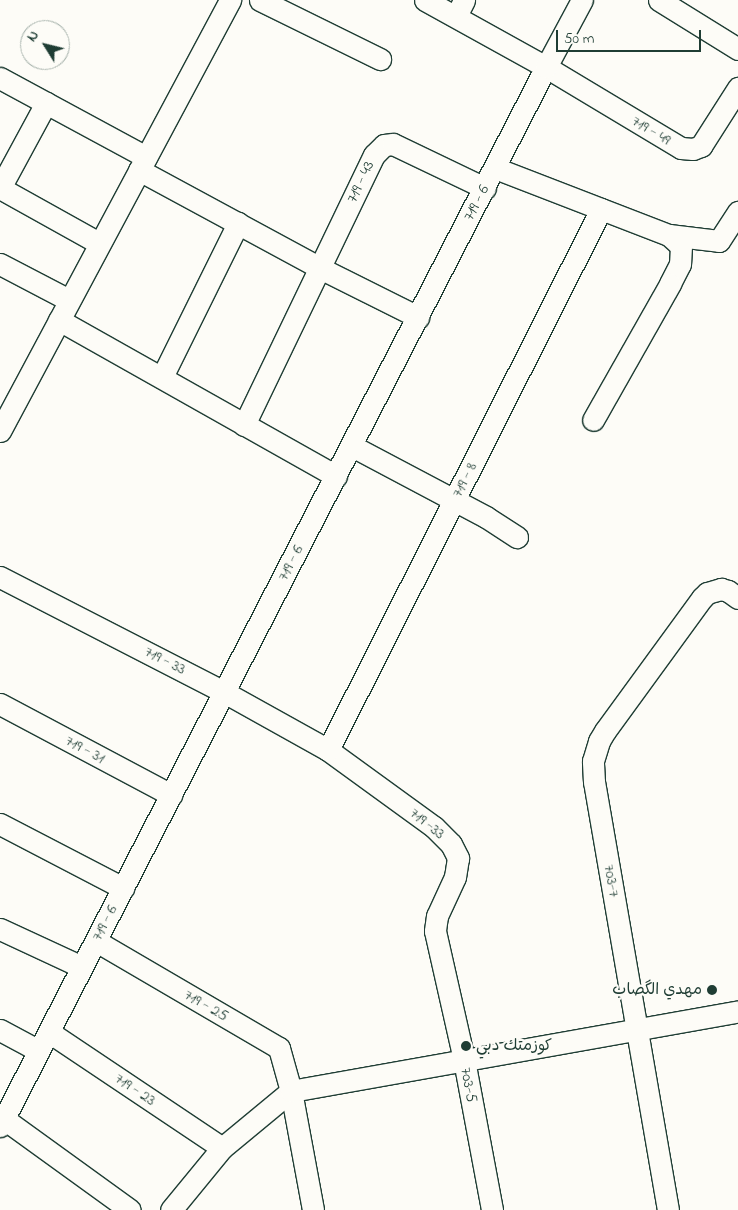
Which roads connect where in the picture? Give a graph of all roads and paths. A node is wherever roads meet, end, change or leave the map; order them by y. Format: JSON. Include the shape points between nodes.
{"nodes":[{"id":1,"x":230,"y":0,"type":"edge"},
{"id":2,"x":260,"y":0,"type":"edge"},
{"id":3,"x":425,"y":0,"type":"edge"},
{"id":4,"x":582,"y":0,"type":"edge"},
{"id":5,"x":659,"y":0,"type":"edge"},
{"id":6,"x":460,"y":8,"type":"edge"},
{"id":7,"x":738,"y":49,"type":"edge"},
{"id":8,"x":380,"y":59,"type":"dead end"},
{"id":9,"x":546,"y":67,"type":"junction"},
{"id":10,"x":0,"y":78,"type":"edge"},
{"id":11,"x":738,"y":88,"type":"edge"},
{"id":12,"x":46,"y":103,"type":"junction"},
{"id":13,"x":142,"y":164,"type":"junction"},
{"id":14,"x":495,"y":168,"type":"junction"},
{"id":15,"x":0,"y":188,"type":"edge"},
{"id":16,"x":485,"y":188,"type":"junction"},
{"id":17,"x":601,"y":209,"type":"junction"},
{"id":18,"x":738,"y":212,"type":"edge"},
{"id":19,"x":238,"y":224,"type":"junction"},
{"id":20,"x":669,"y":235,"type":"junction"},
{"id":21,"x":99,"y":242,"type":"junction"},
{"id":22,"x":0,"y":264,"type":"edge"},
{"id":23,"x":320,"y":268,"type":"junction"},
{"id":24,"x":69,"y":300,"type":"junction"},
{"id":25,"x":418,"y":317,"type":"junction"},
{"id":26,"x":59,"y":320,"type":"junction"},
{"id":27,"x":162,"y":377,"type":"junction"},
{"id":28,"x":594,"y":420,"type":"dead end"},
{"id":29,"x":244,"y":425,"type":"junction"},
{"id":30,"x":0,"y":431,"type":"edge"},
{"id":31,"x":352,"y":446,"type":"junction"},
{"id":32,"x":336,"y":476,"type":"junction"},
{"id":33,"x":455,"y":501,"type":"junction"},
{"id":34,"x":517,"y":537,"type":"dead end"},
{"id":35,"x":0,"y":577,"type":"edge"},
{"id":36,"x":738,"y":598,"type":"edge"},
{"id":37,"x":224,"y":692,"type":"junction"},
{"id":38,"x":0,"y":704,"type":"edge"},
{"id":39,"x":328,"y":750,"type":"junction"},
{"id":40,"x":171,"y":796,"type":"junction"},
{"id":41,"x":0,"y":824,"type":"edge"},
{"id":42,"x":123,"y":888,"type":"junction"},
{"id":43,"x":0,"y":928,"type":"edge"},
{"id":44,"x":435,"y":931,"type":"joint"},
{"id":45,"x":96,"y":941,"type":"junction"},
{"id":46,"x":82,"y":967,"type":"junction"},
{"id":47,"x":738,"y":1011,"type":"edge"},
{"id":48,"x":0,"y":1030,"type":"edge"},
{"id":49,"x":637,"y":1030,"type":"junction"},
{"id":50,"x":49,"y":1032,"type":"junction"},
{"id":51,"x":39,"y":1051,"type":"junction"},
{"id":52,"x":464,"y":1060,"type":"junction"},
{"id":53,"x":291,"y":1091,"type":"junction"},
{"id":54,"x":1,"y":1120,"type":"edge"},
{"id":55,"x":222,"y":1148,"type":"junction"},
{"id":56,"x":130,"y":1210,"type":"edge"},
{"id":57,"x":171,"y":1210,"type":"edge"},
{"id":58,"x":313,"y":1210,"type":"edge"},
{"id":59,"x":492,"y":1210,"type":"edge"},
{"id":60,"x":668,"y":1210,"type":"edge"}],
"edges":[{"from":1,"to":13,"type":"street"},
{"from":2,"to":8,"type":"street"},
{"from":3,"to":6,"type":"street"},
{"from":4,"to":9,"type":"street","name":"719 - 6"},
{"from":5,"to":7,"type":"street"},
{"from":6,"to":9,"type":"street"},
{"from":9,"to":11,"type":"street","name":"719 - 49","via":[[681,148],[701,146]]},
{"from":9,"to":14,"type":"street","name":"719 - 6"},
{"from":10,"to":12,"type":"street"},
{"from":12,"to":13,"type":"street"},
{"from":12,"to":15,"type":"street"},
{"from":13,"to":19,"type":"street"},
{"from":13,"to":21,"type":"street"},
{"from":14,"to":16,"type":"street","name":"719 - 6"},
{"from":14,"to":17,"type":"street"},
{"from":15,"to":21,"type":"street"},
{"from":16,"to":23,"type":"street","name":"719 - 43","via":[[393,144],[384,145],[374,155]]},
{"from":16,"to":25,"type":"street","name":"719 - 6"},
{"from":17,"to":20,"type":"street"},
{"from":17,"to":33,"type":"street","name":"719 - 8"},
{"from":18,"to":20,"type":"street","via":[[719,241]]},
{"from":19,"to":23,"type":"street"},
{"from":19,"to":27,"type":"street"},
{"from":20,"to":28,"type":"street","via":[[681,246],[680,264]]},
{"from":21,"to":24,"type":"street"},
{"from":22,"to":24,"type":"street"},
{"from":23,"to":25,"type":"street"},
{"from":23,"to":29,"type":"street","name":"719 - 43"},
{"from":24,"to":26,"type":"street"},
{"from":25,"to":31,"type":"street","name":"719 - 6"},
{"from":26,"to":27,"type":"street"},
{"from":26,"to":30,"type":"street"},
{"from":27,"to":29,"type":"street"},
{"from":29,"to":32,"type":"street"},
{"from":31,"to":32,"type":"street","name":"719 - 6"},
{"from":31,"to":33,"type":"street"},
{"from":32,"to":37,"type":"street","name":"719 - 6"},
{"from":33,"to":34,"type":"street"},
{"from":33,"to":39,"type":"street","name":"719 - 8"},
{"from":35,"to":37,"type":"street","name":"719 - 33"},
{"from":36,"to":49,"type":"street","name":"703-7","via":[[728,591],[714,590],[702,598],[605,731],[593,761]]},
{"from":37,"to":39,"type":"street","name":"719 - 33"},
{"from":37,"to":40,"type":"street","name":"719 - 6"},
{"from":38,"to":40,"type":"street","name":"719 - 31"},
{"from":39,"to":44,"type":"street","name":"719 -33","via":[[434,827],[451,844],[458,858],[455,877],[437,916]]},
{"from":40,"to":42,"type":"street","name":"719 - 6"},
{"from":41,"to":42,"type":"street"},
{"from":42,"to":45,"type":"street","name":"719 - 6"},
{"from":43,"to":46,"type":"street"},
{"from":44,"to":52,"type":"street","name":"703-5"},
{"from":45,"to":46,"type":"street","name":"719 - 6"},
{"from":45,"to":53,"type":"street","name":"719 - 25","via":[[279,1048]]},
{"from":46,"to":50,"type":"street","name":"719 - 6"},
{"from":47,"to":49,"type":"street"},
{"from":48,"to":51,"type":"street"},
{"from":49,"to":52,"type":"street"},
{"from":49,"to":60,"type":"street","name":"703-7"},
{"from":50,"to":51,"type":"street","name":"719 - 6"},
{"from":50,"to":55,"type":"street","name":"719 - 23"},
{"from":51,"to":54,"type":"street","name":"719 - 6"},
{"from":52,"to":53,"type":"street"},
{"from":52,"to":59,"type":"street","name":"703-5"},
{"from":53,"to":55,"type":"street"},
{"from":53,"to":58,"type":"street","name":"719 - 25"},
{"from":54,"to":56,"type":"street"},
{"from":55,"to":57,"type":"street"}]}
